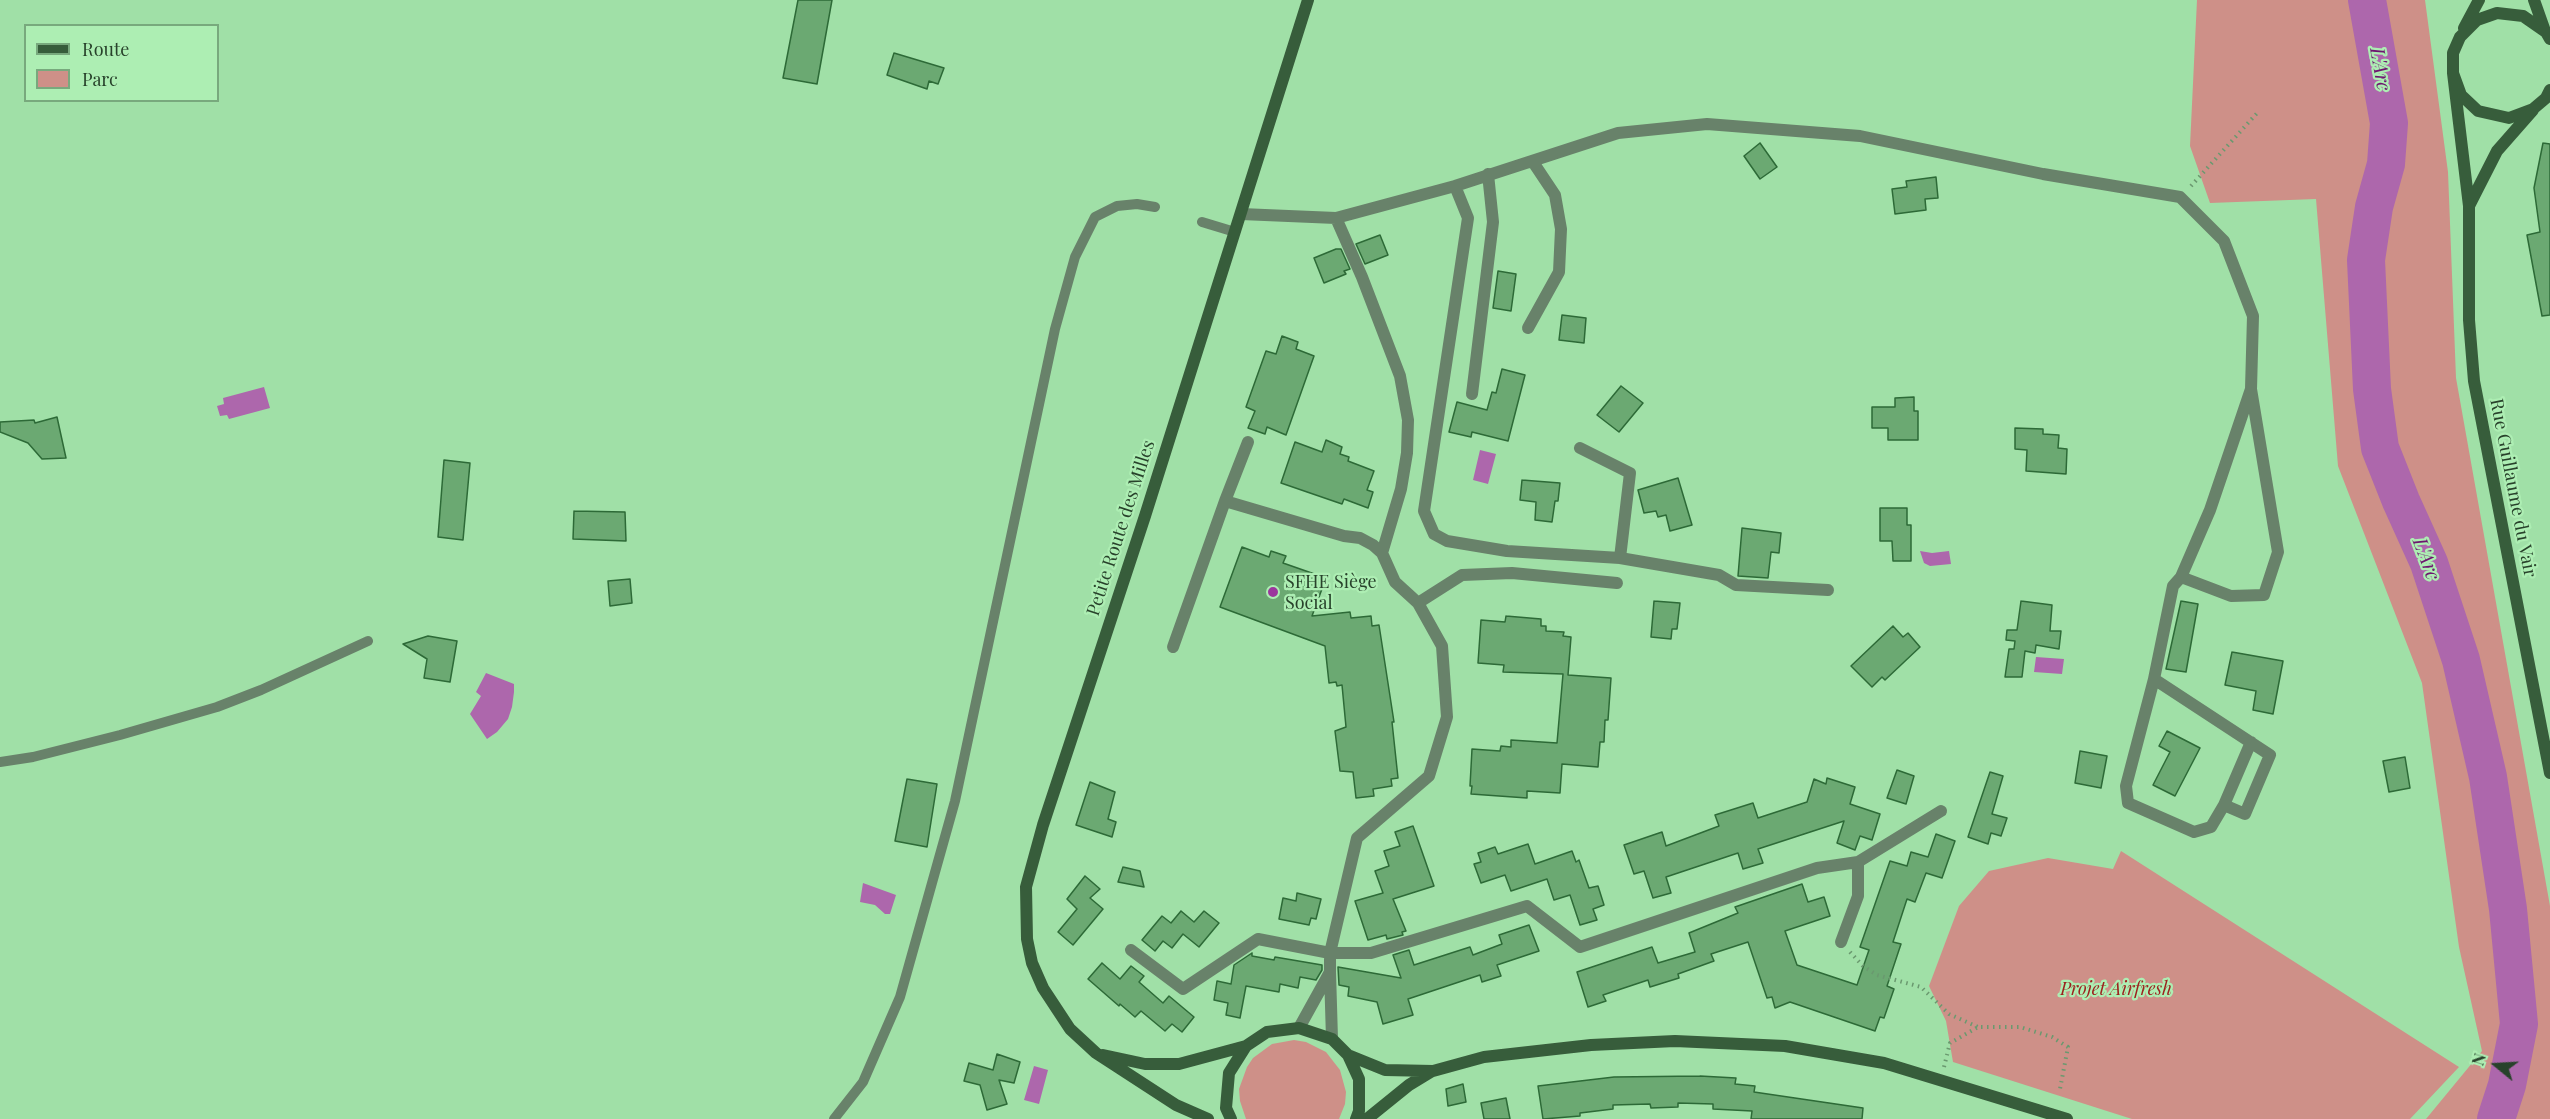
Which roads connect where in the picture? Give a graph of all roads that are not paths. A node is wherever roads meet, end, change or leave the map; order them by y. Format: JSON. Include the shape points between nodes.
{"nodes":[{"id":1,"x":1308,"y":0,"type":"edge"},
{"id":2,"x":2479,"y":0,"type":"edge"},
{"id":3,"x":2534,"y":0,"type":"edge"},
{"id":4,"x":2549,"y":36,"type":"edge"},
{"id":5,"x":2460,"y":37,"type":"junction"},
{"id":6,"x":2452,"y":73,"type":"junction"},
{"id":7,"x":2550,"y":90,"type":"edge"},
{"id":8,"x":2533,"y":109,"type":"junction"},
{"id":9,"x":1533,"y":162,"type":"junction"},
{"id":10,"x":1488,"y":174,"type":"junction"},
{"id":11,"x":1455,"y":186,"type":"junction"},
{"id":12,"x":2469,"y":206,"type":"junction"},
{"id":13,"x":1155,"y":207,"type":"dead end"},
{"id":14,"x":1241,"y":214,"type":"junction"},
{"id":15,"x":1336,"y":218,"type":"junction"},
{"id":16,"x":1202,"y":222,"type":"dead end"},
{"id":17,"x":1235,"y":232,"type":"junction"},
{"id":18,"x":1528,"y":328,"type":"dead end"},
{"id":19,"x":2252,"y":389,"type":"junction"},
{"id":20,"x":1472,"y":394,"type":"dead end"},
{"id":21,"x":1248,"y":442,"type":"dead end"},
{"id":22,"x":1580,"y":448,"type":"dead end"},
{"id":23,"x":1225,"y":501,"type":"junction"},
{"id":24,"x":1382,"y":553,"type":"junction"},
{"id":25,"x":1620,"y":558,"type":"junction"},
{"id":26,"x":2181,"y":577,"type":"junction"},
{"id":27,"x":1617,"y":583,"type":"dead end"},
{"id":28,"x":1828,"y":590,"type":"dead end"},
{"id":29,"x":1418,"y":603,"type":"junction"},
{"id":30,"x":368,"y":641,"type":"dead end"},
{"id":31,"x":1173,"y":647,"type":"dead end"},
{"id":32,"x":2154,"y":679,"type":"junction"},
{"id":33,"x":2251,"y":742,"type":"junction"},
{"id":34,"x":0,"y":762,"type":"edge"},
{"id":35,"x":2550,"y":773,"type":"edge"},
{"id":36,"x":2224,"y":805,"type":"junction"},
{"id":37,"x":1941,"y":811,"type":"dead end"},
{"id":38,"x":1858,"y":862,"type":"junction"},
{"id":39,"x":1841,"y":942,"type":"road end"},
{"id":40,"x":1131,"y":950,"type":"dead end"},
{"id":41,"x":1330,"y":953,"type":"junction"},
{"id":42,"x":1330,"y":972,"type":"junction"},
{"id":43,"x":1299,"y":1028,"type":"junction"},
{"id":44,"x":1332,"y":1039,"type":"junction"},
{"id":45,"x":1246,"y":1046,"type":"junction"},
{"id":46,"x":1096,"y":1053,"type":"junction"},
{"id":47,"x":1348,"y":1055,"type":"junction"},
{"id":48,"x":1433,"y":1071,"type":"junction"},
{"id":49,"x":834,"y":1119,"type":"edge"},
{"id":50,"x":1208,"y":1119,"type":"edge"},
{"id":51,"x":1231,"y":1119,"type":"edge"},
{"id":52,"x":1356,"y":1119,"type":"edge"},
{"id":53,"x":1367,"y":1119,"type":"edge"},
{"id":54,"x":2067,"y":1119,"type":"edge"}],
"edges":[{"from":1,"to":14,"type":"main road","name":"Petite Route des Milles"},
{"from":2,"to":5,"type":"main road"},
{"from":3,"to":4,"type":"main road"},
{"from":4,"to":5,"type":"main road","via":[[2523,15],[2497,13],[2478,20]]},
{"from":5,"to":6,"type":"main road","name":"Rue Guillaume du Vair","via":[[2453,53]]},
{"from":6,"to":8,"type":"main road","via":[[2461,95],[2478,111],[2509,118]]},
{"from":6,"to":12,"type":"main road","name":"Rue Guillaume du Vair"},
{"from":7,"to":8,"type":"main road","name":"Rue Guillaume du Vair"},
{"from":8,"to":12,"type":"main road","name":"Rue Guillaume du Vair","via":[[2497,151]]},
{"from":9,"to":10,"type":"street"},
{"from":9,"to":18,"type":"street","via":[[1555,195],[1561,229],[1559,272]]},
{"from":9,"to":19,"type":"street","via":[[1618,133],[1707,124],[1860,136],[2043,174],[2180,197],[2224,241],[2253,316]]},
{"from":10,"to":11,"type":"street"},
{"from":10,"to":20,"type":"street","via":[[1493,222]]},
{"from":11,"to":15,"type":"street"},
{"from":11,"to":25,"type":"street","via":[[1468,218],[1424,511],[1434,534],[1447,541],[1507,551]]},
{"from":12,"to":35,"type":"main road","name":"Rue Guillaume du Vair","via":[[2469,320],[2474,381]]},
{"from":13,"to":49,"type":"lane","via":[[1117,206],[1095,216],[1075,257],[1055,329],[955,801],[900,998],[862,1082]]},
{"from":14,"to":15,"type":"street"},
{"from":14,"to":17,"type":"main road","name":"Petite Route des Milles"},
{"from":15,"to":24,"type":"street","via":[[1400,376],[1408,420],[1401,489]]},
{"from":16,"to":17,"type":"lane"},
{"from":17,"to":46,"type":"main road","name":"Petite Route des Milles","via":[[1026,887],[1026,939],[1032,963],[1070,1029]]},
{"from":19,"to":26,"type":"street","via":[[2210,510]]},
{"from":19,"to":26,"type":"street","via":[[2278,552],[2264,595],[2230,596]]},
{"from":21,"to":23,"type":"street"},
{"from":22,"to":25,"type":"street","via":[[1630,473]]},
{"from":23,"to":24,"type":"street","via":[[1360,538]]},
{"from":23,"to":31,"type":"street"},
{"from":24,"to":29,"type":"street","via":[[1395,582]]},
{"from":25,"to":28,"type":"street","via":[[1719,575],[1736,585]]},
{"from":26,"to":32,"type":"street","via":[[2173,586]]},
{"from":27,"to":29,"type":"street","via":[[1512,573],[1462,575]]},
{"from":29,"to":41,"type":"street","via":[[1442,646],[1447,717],[1429,776],[1357,838]]},
{"from":30,"to":34,"type":"lane","via":[[218,707],[33,757]]},
{"from":32,"to":33,"type":"street"},
{"from":32,"to":36,"type":"street","via":[[2126,786],[2128,803],[2194,832],[2211,826]]},
{"from":33,"to":36,"type":"street"},
{"from":33,"to":36,"type":"street","via":[[2270,755],[2266,765],[2245,814]]},
{"from":37,"to":38,"type":"street"},
{"from":38,"to":39,"type":"street","via":[[1857,896]]},
{"from":38,"to":41,"type":"street","via":[[1817,868],[1580,947],[1527,906],[1371,953]]},
{"from":40,"to":41,"type":"street","via":[[1183,989],[1258,939]]},
{"from":41,"to":42,"type":"street"},
{"from":42,"to":43,"type":"street"},
{"from":42,"to":44,"type":"street"},
{"from":43,"to":44,"type":"main road"},
{"from":43,"to":45,"type":"main road","via":[[1267,1032]]},
{"from":44,"to":47,"type":"main road"},
{"from":45,"to":46,"type":"main road","via":[[1179,1064],[1145,1064]]},
{"from":45,"to":51,"type":"main road","via":[[1229,1073],[1226,1108]]},
{"from":46,"to":50,"type":"main road","name":"Petite Route des Milles","via":[[1176,1105]]},
{"from":47,"to":48,"type":"main road","via":[[1385,1070]]},
{"from":47,"to":52,"type":"main road","via":[[1359,1079]]},
{"from":48,"to":53,"type":"main road"},
{"from":48,"to":54,"type":"main road","via":[[1484,1057],[1591,1045],[1675,1041],[1785,1046],[1884,1063]]}]}
